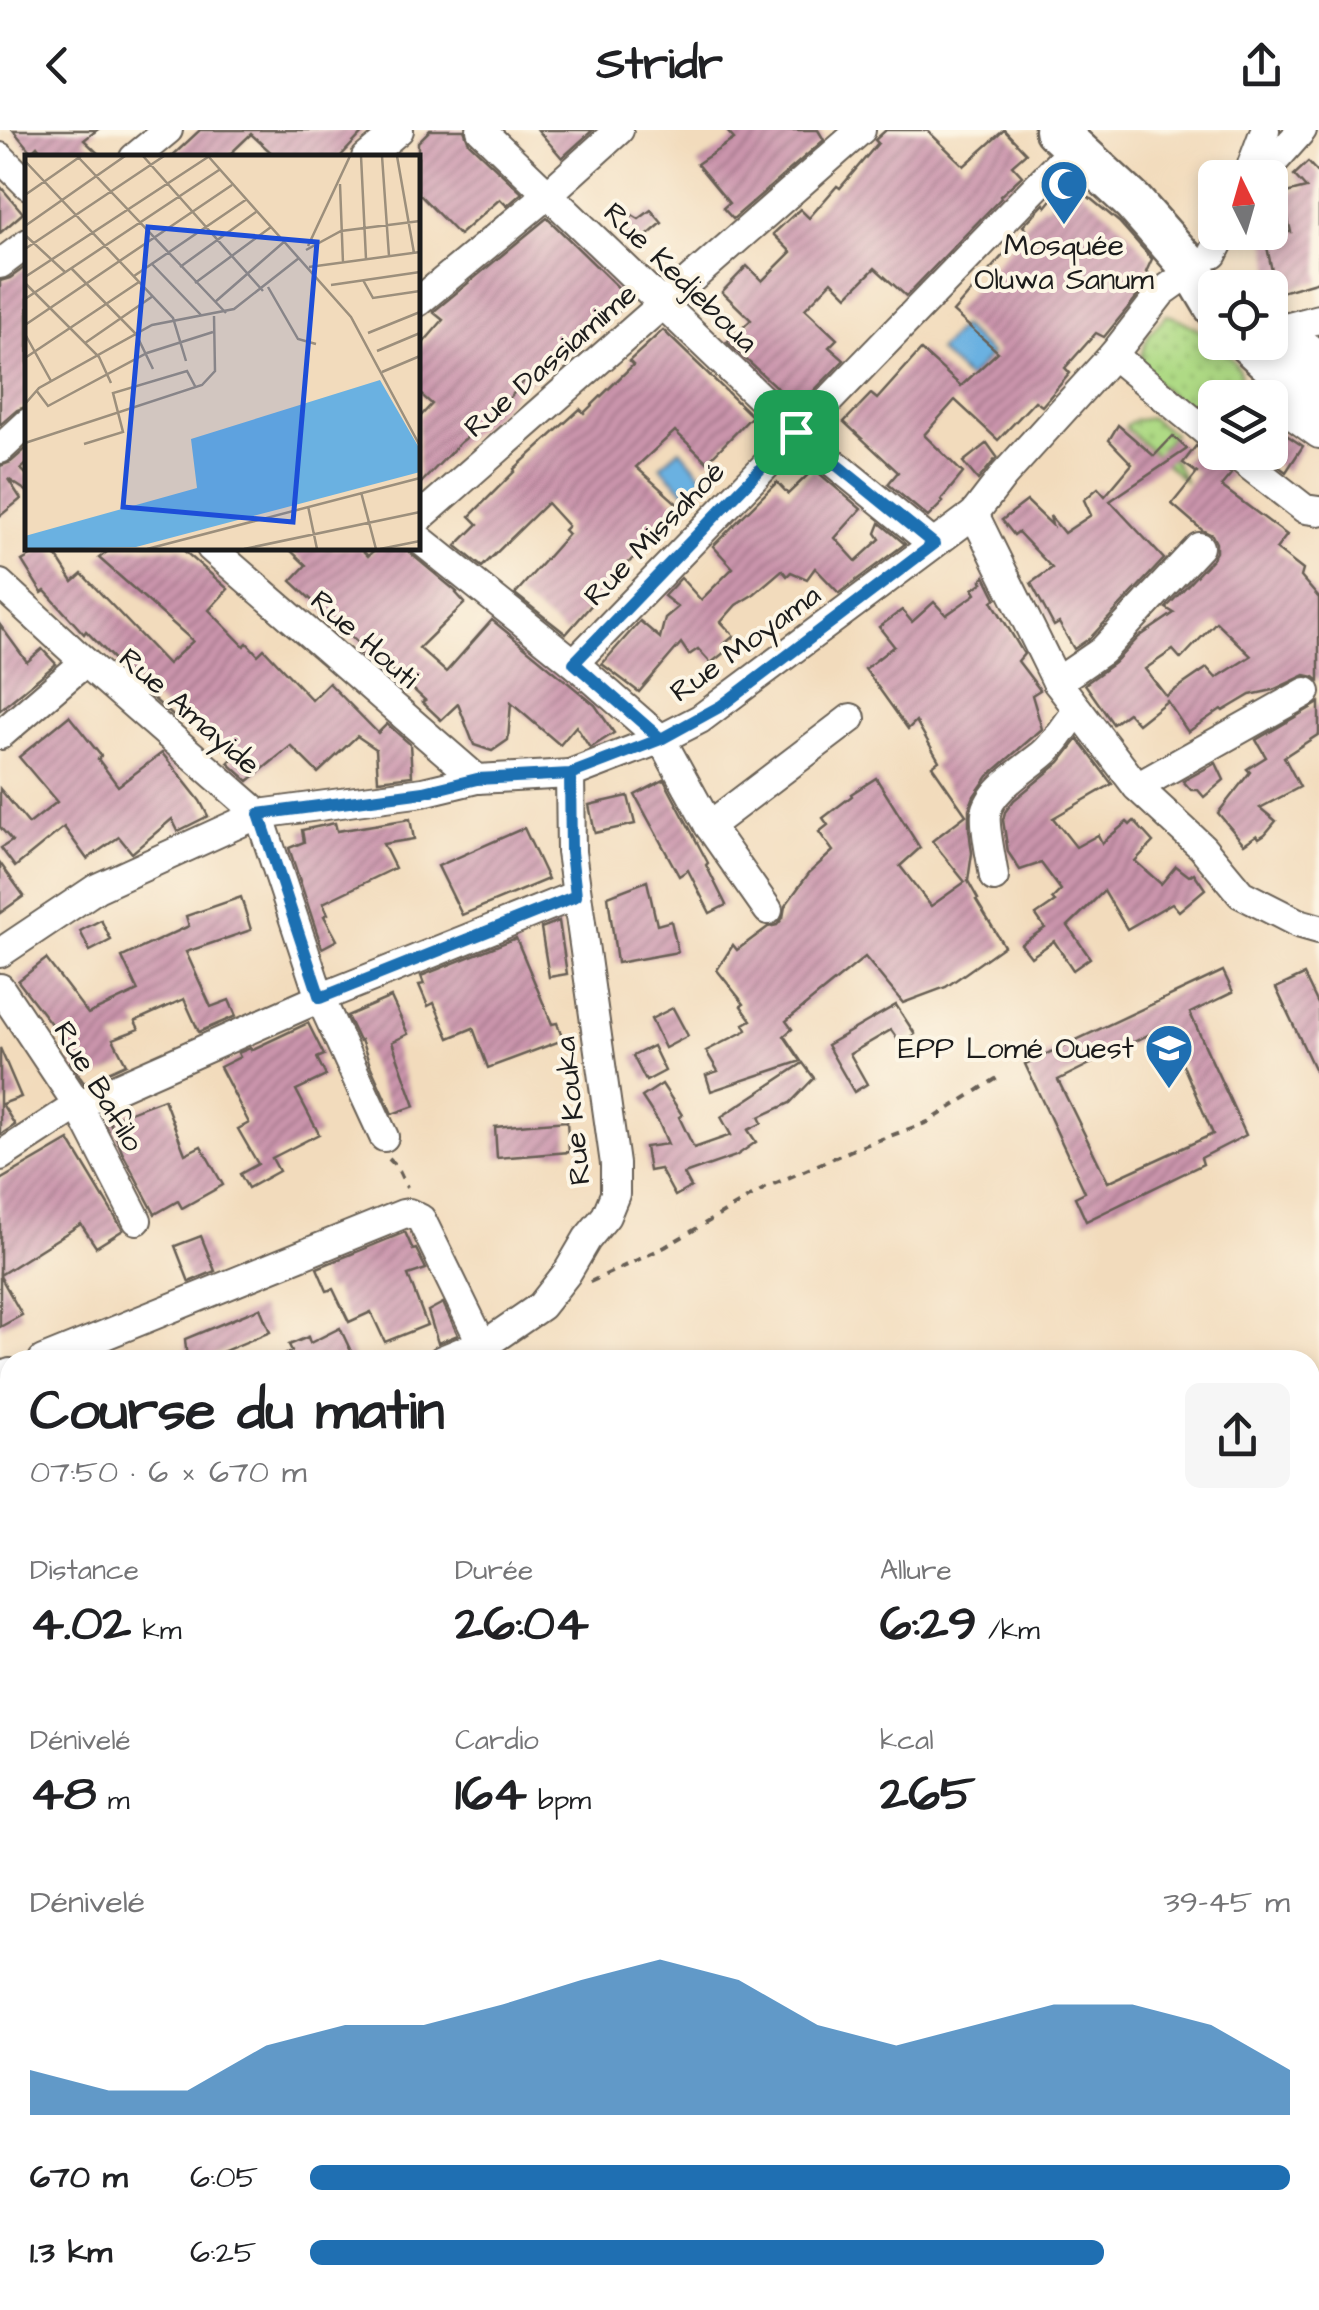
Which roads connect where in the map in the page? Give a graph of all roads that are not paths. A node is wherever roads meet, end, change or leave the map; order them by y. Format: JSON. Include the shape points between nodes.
{"nodes":[{"id":1,"x":168,"y":130,"type":"edge"},
{"id":2,"x":400,"y":130,"type":"edge"},
{"id":3,"x":480,"y":130,"type":"edge"},
{"id":4,"x":619,"y":130,"type":"edge"},
{"id":5,"x":861,"y":130,"type":"edge"},
{"id":6,"x":1265,"y":130,"type":"edge"},
{"id":7,"x":1302,"y":130,"type":"edge"},
{"id":8,"x":1073,"y":136,"type":"edge"},
{"id":9,"x":138,"y":155,"type":"edge"},
{"id":10,"x":370,"y":155,"type":"edge"},
{"id":11,"x":0,"y":157,"type":"edge"},
{"id":12,"x":1254,"y":160,"type":"edge"},
{"id":13,"x":1275,"y":160,"type":"edge"},
{"id":14,"x":25,"y":182,"type":"edge"},
{"id":15,"x":547,"y":195,"type":"junction"},
{"id":16,"x":25,"y":244,"type":"edge"},
{"id":17,"x":1216,"y":261,"type":"edge"},
{"id":18,"x":0,"y":264,"type":"edge"},
{"id":19,"x":420,"y":300,"type":"edge"},
{"id":20,"x":663,"y":305,"type":"junction"},
{"id":21,"x":1319,"y":319,"type":"edge"},
{"id":22,"x":1113,"y":355,"type":"junction"},
{"id":23,"x":1319,"y":362,"type":"edge"},
{"id":24,"x":1266,"y":370,"type":"edge"},
{"id":25,"x":1319,"y":400,"type":"edge"},
{"id":26,"x":1198,"y":425,"type":"edge"},
{"id":27,"x":25,"y":426,"type":"edge"},
{"id":28,"x":796,"y":432,"type":"junction"},
{"id":29,"x":1319,"y":434,"type":"edge"},
{"id":30,"x":0,"y":449,"type":"edge"},
{"id":31,"x":1255,"y":470,"type":"edge"},
{"id":32,"x":1319,"y":510,"type":"edge"},
{"id":33,"x":974,"y":514,"type":"junction"},
{"id":34,"x":420,"y":517,"type":"edge"},
{"id":35,"x":420,"y":540,"type":"edge"},
{"id":36,"x":934,"y":544,"type":"junction"},
{"id":37,"x":1199,"y":548,"type":"dead end"},
{"id":38,"x":213,"y":550,"type":"edge"},
{"id":39,"x":0,"y":584,"type":"edge"},
{"id":40,"x":85,"y":662,"type":"junction"},
{"id":41,"x":574,"y":663,"type":"junction"},
{"id":42,"x":1058,"y":682,"type":"junction"},
{"id":43,"x":1306,"y":692,"type":"dead end"},
{"id":44,"x":1078,"y":710,"type":"junction"},
{"id":45,"x":851,"y":718,"type":"dead end"},
{"id":46,"x":0,"y":735,"type":"edge"},
{"id":47,"x":661,"y":739,"type":"junction"},
{"id":48,"x":570,"y":774,"type":"junction"},
{"id":49,"x":477,"y":779,"type":"junction"},
{"id":50,"x":1138,"y":787,"type":"junction"},
{"id":51,"x":259,"y":814,"type":"junction"},
{"id":52,"x":709,"y":826,"type":"junction"},
{"id":53,"x":994,"y":876,"type":"dead end"},
{"id":54,"x":576,"y":896,"type":"junction"},
{"id":55,"x":768,"y":910,"type":"dead end"},
{"id":56,"x":1319,"y":929,"type":"edge"},
{"id":57,"x":0,"y":953,"type":"edge"},
{"id":58,"x":0,"y":988,"type":"edge"},
{"id":59,"x":320,"y":998,"type":"junction"},
{"id":60,"x":78,"y":1105,"type":"junction"},
{"id":61,"x":384,"y":1137,"type":"road end"},
{"id":62,"x":0,"y":1156,"type":"edge"},
{"id":63,"x":137,"y":1220,"type":"dead end"},
{"id":64,"x":482,"y":1344,"type":"junction"},
{"id":65,"x":67,"y":1350,"type":"edge"},
{"id":66,"x":467,"y":1350,"type":"edge"}],
"edges":[{"from":1,"to":9,"type":"street"},
{"from":2,"to":10,"type":"street"},
{"from":3,"to":15,"type":"street","name":"Rue Kedjeboua"},
{"from":4,"to":15,"type":"street"},
{"from":5,"to":20,"type":"street","name":"Rue Dassiamime"},
{"from":6,"to":12,"type":"street"},
{"from":7,"to":13,"type":"street"},
{"from":8,"to":17,"type":"highway","via":[[1150,186]]},
{"from":8,"to":28,"type":"street","name":"Rue Missahoé"},
{"from":11,"to":14,"type":"street"},
{"from":15,"to":19,"type":"street"},
{"from":15,"to":20,"type":"street","name":"Rue Kedjeboua"},
{"from":16,"to":18,"type":"street"},
{"from":17,"to":22,"type":"street","name":"Rue Moyama","via":[[1162,292]]},
{"from":20,"to":28,"type":"street","name":"Rue Kedjeboua"},
{"from":20,"to":34,"type":"street","name":"Rue Dassiamime"},
{"from":21,"to":24,"type":"street"},
{"from":22,"to":26,"type":"street"},
{"from":22,"to":33,"type":"street","name":"Rue Moyama"},
{"from":23,"to":24,"type":"highway"},
{"from":24,"to":25,"type":"highway"},
{"from":24,"to":29,"type":"street"},
{"from":27,"to":30,"type":"street"},
{"from":28,"to":36,"type":"street","name":"Rue Kedjeboua"},
{"from":28,"to":41,"type":"street","name":"Rue Missahoé"},
{"from":31,"to":32,"type":"street","via":[[1305,509]]},
{"from":33,"to":36,"type":"street","name":"Rue Moyama"},
{"from":33,"to":42,"type":"street"},
{"from":35,"to":41,"type":"street"},
{"from":36,"to":47,"type":"street","name":"Rue Moyama","via":[[721,706]]},
{"from":37,"to":42,"type":"street","via":[[1102,651]]},
{"from":38,"to":49,"type":"street","name":"Rue Houti"},
{"from":39,"to":40,"type":"street","name":"Rue Amayide"},
{"from":40,"to":46,"type":"street"},
{"from":40,"to":51,"type":"street","name":"Rue Amayide"},
{"from":41,"to":47,"type":"street"},
{"from":42,"to":44,"type":"street"},
{"from":43,"to":50,"type":"street"},
{"from":44,"to":50,"type":"street"},
{"from":44,"to":53,"type":"street","via":[[986,813]]},
{"from":45,"to":52,"type":"street"},
{"from":47,"to":48,"type":"street","name":"Rue Moyama"},
{"from":47,"to":52,"type":"street"},
{"from":48,"to":49,"type":"street","name":"Rue Moyama"},
{"from":48,"to":54,"type":"street","name":"Rue Kouka"},
{"from":49,"to":51,"type":"street","name":"Rue Moyama"},
{"from":50,"to":56,"type":"street","via":[[1241,894]]},
{"from":51,"to":57,"type":"street","name":"Rue Moyama","via":[[97,888]]},
{"from":51,"to":59,"type":"street","name":"Rue Amayide"},
{"from":52,"to":55,"type":"street"},
{"from":54,"to":59,"type":"street"},
{"from":54,"to":64,"type":"street","name":"Rue Kouka","via":[[614,1194],[606,1216],[540,1306]]},
{"from":58,"to":60,"type":"street","name":"Rue Bafilo"},
{"from":59,"to":60,"type":"street"},
{"from":59,"to":61,"type":"street","name":"Rue Amayide"},
{"from":60,"to":62,"type":"street"},
{"from":60,"to":63,"type":"street","name":"Rue Bafilo"},
{"from":64,"to":65,"type":"street","via":[[422,1220],[409,1213]]},
{"from":64,"to":66,"type":"street","name":"Rue Kouka"}]}
